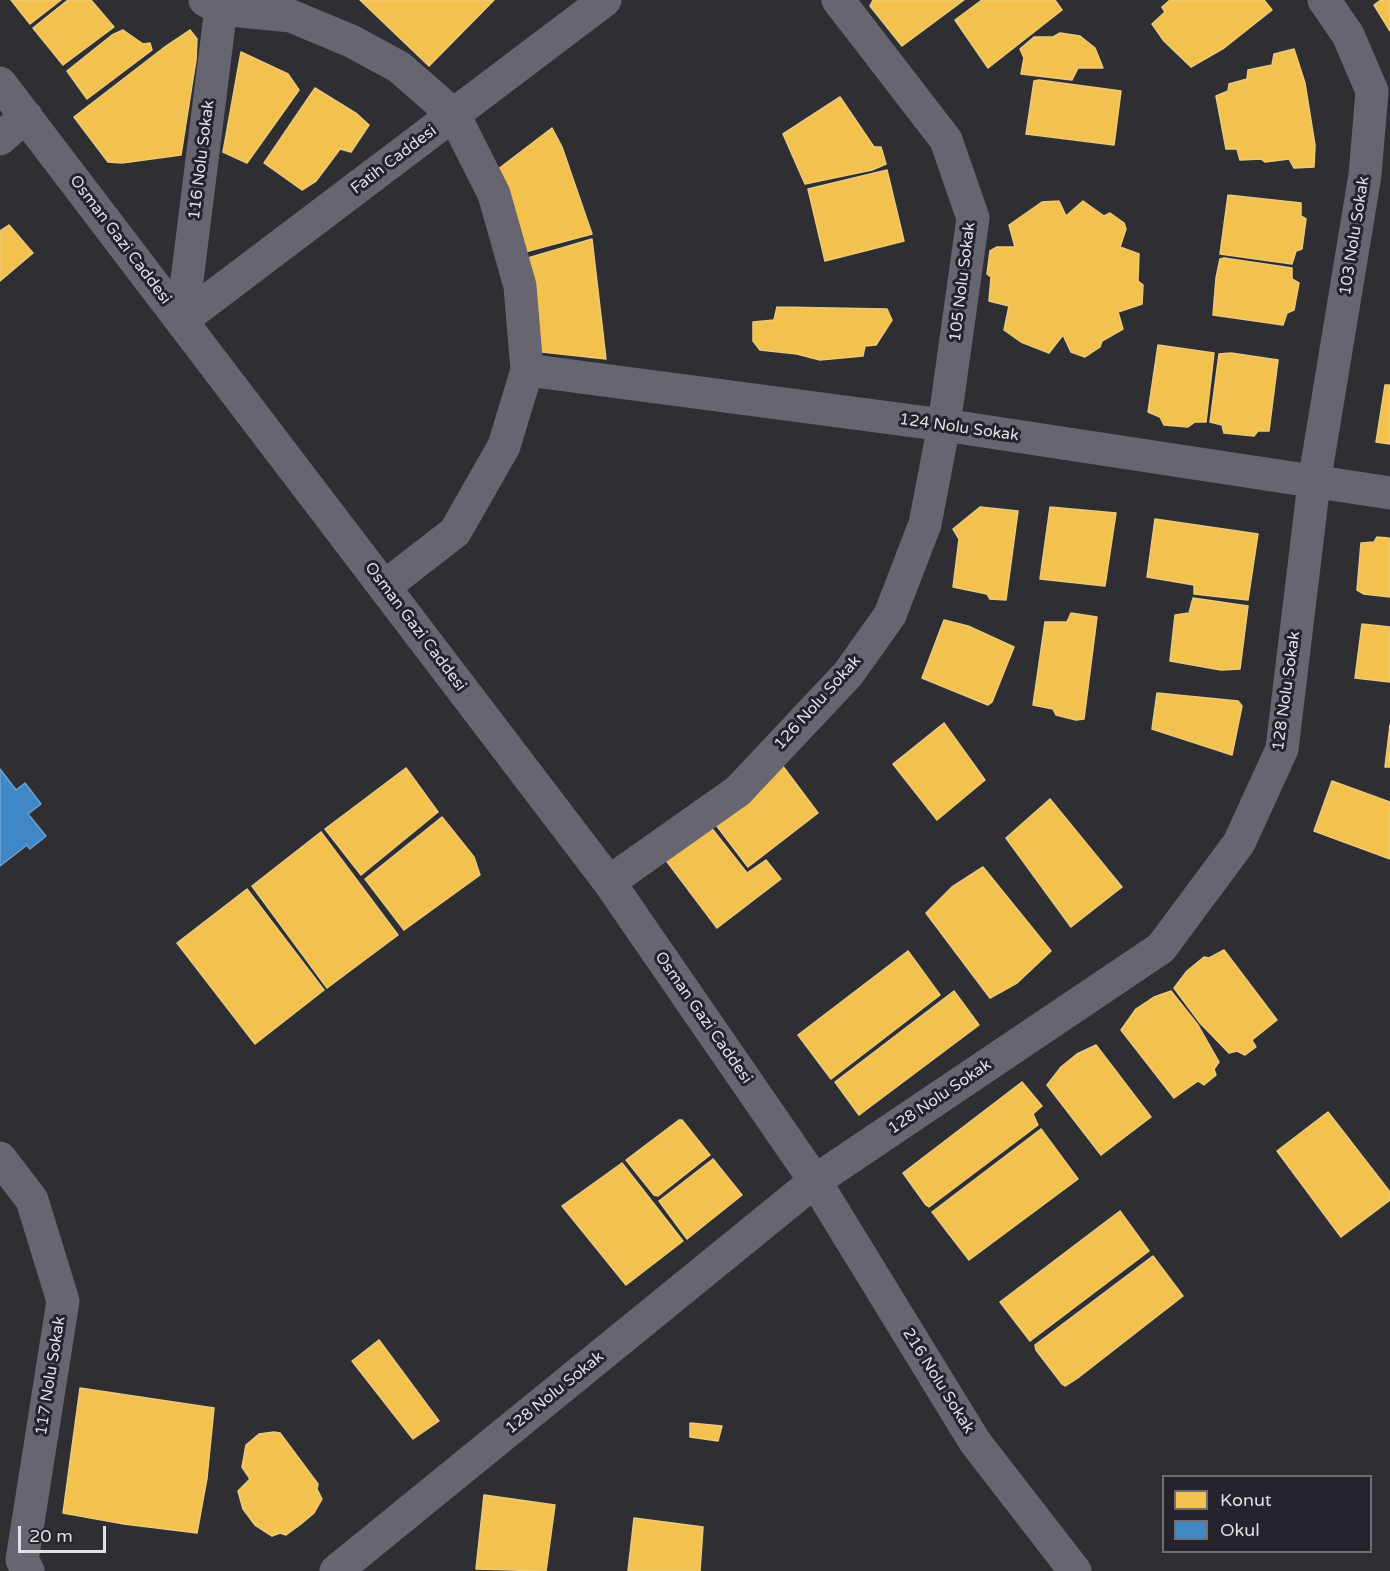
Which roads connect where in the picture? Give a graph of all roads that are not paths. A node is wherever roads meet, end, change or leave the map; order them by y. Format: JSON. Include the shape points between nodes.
{"nodes":[{"id":1,"x":605,"y":0,"type":"edge"},
{"id":2,"x":838,"y":0,"type":"edge"},
{"id":3,"x":1324,"y":0,"type":"edge"},
{"id":4,"x":216,"y":3,"type":"edge"},
{"id":5,"x":0,"y":83,"type":"edge"},
{"id":6,"x":454,"y":114,"type":"junction"},
{"id":7,"x":26,"y":116,"type":"junction"},
{"id":8,"x":0,"y":139,"type":"edge"},
{"id":9,"x":1378,"y":176,"type":"edge"},
{"id":10,"x":182,"y":320,"type":"junction"},
{"id":11,"x":527,"y":370,"type":"junction"},
{"id":12,"x":944,"y":425,"type":"junction"},
{"id":13,"x":1314,"y":483,"type":"junction"},
{"id":14,"x":1390,"y":494,"type":"edge"},
{"id":15,"x":384,"y":587,"type":"junction"},
{"id":16,"x":609,"y":882,"type":"junction"},
{"id":17,"x":0,"y":1158,"type":"edge"},
{"id":18,"x":815,"y":1181,"type":"junction"},
{"id":19,"x":28,"y":1571,"type":"edge"},
{"id":20,"x":336,"y":1571,"type":"edge"},
{"id":21,"x":1075,"y":1571,"type":"edge"}],
"edges":[{"from":1,"to":6,"type":"street","name":"Fatih Caddesi"},
{"from":2,"to":12,"type":"street","name":"105 Nolu Sokak","via":[[946,140],[973,218]]},
{"from":3,"to":9,"type":"street","name":"103 Nolu Sokak","via":[[1348,35],[1372,91]]},
{"from":4,"to":6,"type":"street","via":[[291,16],[351,41],[399,68]]},
{"from":4,"to":10,"type":"street","name":"116 Nolu Sokak"},
{"from":5,"to":7,"type":"street","name":"Osman Gazi Caddesi"},
{"from":6,"to":10,"type":"street","name":"Fatih Caddesi"},
{"from":6,"to":11,"type":"street","via":[[494,194],[520,286]]},
{"from":7,"to":8,"type":"street"},
{"from":7,"to":10,"type":"street","name":"Osman Gazi Caddesi"},
{"from":9,"to":13,"type":"street","name":"103 Nolu Sokak"},
{"from":10,"to":15,"type":"street","name":"Osman Gazi Caddesi"},
{"from":11,"to":12,"type":"street","name":"124 Nolu Sokak"},
{"from":11,"to":15,"type":"street","via":[[504,446],[455,532]]},
{"from":12,"to":13,"type":"street","name":"124 Nolu Sokak"},
{"from":12,"to":16,"type":"street","name":"126 Nolu Sokak","via":[[925,524],[890,615],[848,674],[738,791]]},
{"from":13,"to":14,"type":"street","name":"124 Nolu Sokak"},
{"from":13,"to":18,"type":"street","name":"128 Nolu Sokak","via":[[1282,749],[1239,843],[1161,948]]},
{"from":15,"to":16,"type":"street","name":"Osman Gazi Caddesi"},
{"from":16,"to":18,"type":"street","name":"Osman Gazi Caddesi"},
{"from":17,"to":19,"type":"street","name":"117 Nolu Sokak","via":[[32,1200],[63,1301],[22,1560]]},
{"from":18,"to":20,"type":"street","name":"128 Nolu Sokak"},
{"from":18,"to":21,"type":"street","name":"216 Nolu Sokak","via":[[975,1442]]}]}
